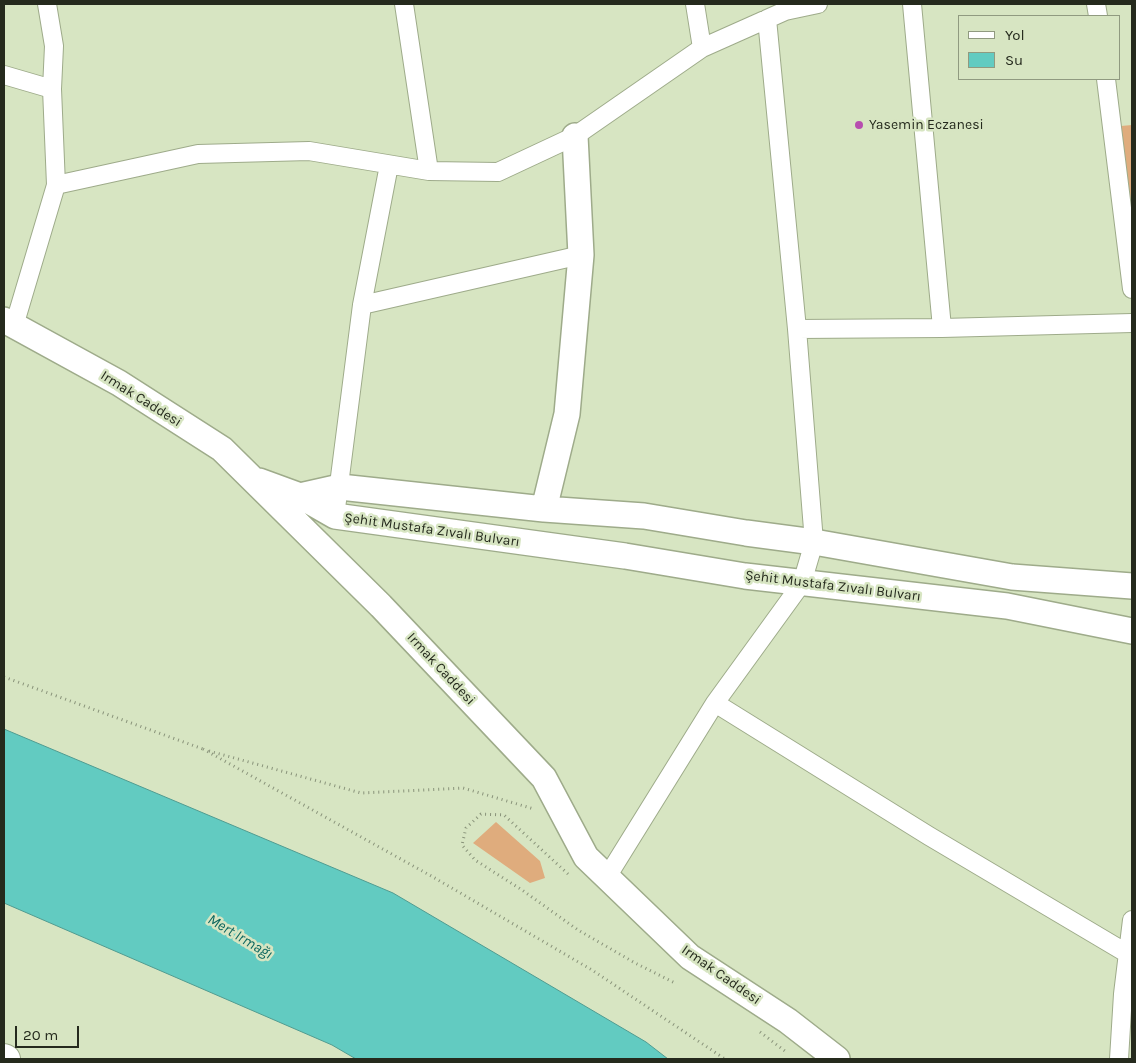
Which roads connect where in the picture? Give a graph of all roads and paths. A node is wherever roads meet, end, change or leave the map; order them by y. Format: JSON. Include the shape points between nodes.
{"nodes":[{"id":1,"x":47,"y":4,"type":"edge"},
{"id":2,"x":404,"y":4,"type":"edge"},
{"id":3,"x":695,"y":4,"type":"edge"},
{"id":4,"x":818,"y":4,"type":"edge"},
{"id":5,"x":912,"y":4,"type":"edge"},
{"id":6,"x":768,"y":20,"type":"junction"},
{"id":7,"x":702,"y":48,"type":"junction"},
{"id":8,"x":4,"y":75,"type":"edge"},
{"id":9,"x":1106,"y":80,"type":"edge"},
{"id":10,"x":52,"y":90,"type":"junction"},
{"id":11,"x":575,"y":136,"type":"junction"},
{"id":12,"x":389,"y":165,"type":"junction"},
{"id":13,"x":429,"y":171,"type":"junction"},
{"id":14,"x":56,"y":185,"type":"junction"},
{"id":15,"x":581,"y":255,"type":"junction"},
{"id":16,"x":1132,"y":289,"type":"edge"},
{"id":17,"x":362,"y":305,"type":"junction"},
{"id":18,"x":9,"y":323,"type":"edge"},
{"id":19,"x":1132,"y":323,"type":"edge"},
{"id":20,"x":942,"y":328,"type":"junction"},
{"id":21,"x":797,"y":329,"type":"junction"},
{"id":22,"x":252,"y":478,"type":"junction"},
{"id":23,"x":340,"y":487,"type":"junction"},
{"id":24,"x":300,"y":496,"type":"junction"},
{"id":25,"x":544,"y":509,"type":"junction"},
{"id":26,"x":335,"y":516,"type":"junction"},
{"id":27,"x":814,"y":542,"type":"junction"},
{"id":28,"x":802,"y":583,"type":"junction"},
{"id":29,"x":1132,"y":586,"type":"edge"},
{"id":30,"x":1132,"y":631,"type":"edge"},
{"id":31,"x":4,"y":677,"type":"edge"},
{"id":32,"x":715,"y":703,"type":"junction"},
{"id":33,"x":203,"y":749,"type":"junction"},
{"id":34,"x":565,"y":818,"type":"junction"},
{"id":35,"x":569,"y":874,"type":"dead end"},
{"id":36,"x":607,"y":877,"type":"junction"},
{"id":37,"x":1132,"y":920,"type":"edge"},
{"id":38,"x":1130,"y":954,"type":"edge"},
{"id":39,"x":675,"y":983,"type":"dead end"},
{"id":40,"x":756,"y":1029,"type":"dead end"},
{"id":41,"x":792,"y":1055,"type":"dead end"},
{"id":42,"x":724,"y":1059,"type":"edge"},
{"id":43,"x":837,"y":1059,"type":"edge"},
{"id":44,"x":1119,"y":1059,"type":"edge"}],
"edges":[{"from":1,"to":10,"type":"street","via":[[54,46]]},
{"from":2,"to":13,"type":"street"},
{"from":3,"to":7,"type":"street"},
{"from":4,"to":6,"type":"street","via":[[786,11]]},
{"from":5,"to":20,"type":"street"},
{"from":6,"to":7,"type":"street"},
{"from":6,"to":21,"type":"street"},
{"from":7,"to":11,"type":"street"},
{"from":8,"to":10,"type":"street"},
{"from":9,"to":16,"type":"street"},
{"from":10,"to":14,"type":"street"},
{"from":11,"to":13,"type":"street","via":[[498,172]]},
{"from":11,"to":15,"type":"main road"},
{"from":12,"to":13,"type":"street"},
{"from":12,"to":14,"type":"street","via":[[309,151],[198,154]]},
{"from":12,"to":17,"type":"street"},
{"from":14,"to":18,"type":"street"},
{"from":15,"to":17,"type":"street"},
{"from":15,"to":25,"type":"main road","via":[[567,414]]},
{"from":17,"to":23,"type":"street"},
{"from":18,"to":22,"type":"main road","name":"Irmak Caddesi","via":[[119,383],[222,449]]},
{"from":19,"to":20,"type":"street"},
{"from":20,"to":21,"type":"street"},
{"from":21,"to":27,"type":"street"},
{"from":22,"to":24,"type":"main road","name":"Şehit Mustafa Zıvalı Bulvarı"},
{"from":22,"to":34,"type":"main road","name":"Irmak Caddesi","via":[[381,606],[544,778]]},
{"from":23,"to":24,"type":"main road"},
{"from":23,"to":25,"type":"main road"},
{"from":23,"to":26,"type":"street"},
{"from":24,"to":26,"type":"main road","name":"Şehit Mustafa Zıvalı Bulvarı"},
{"from":25,"to":27,"type":"main road","via":[[644,516]]},
{"from":26,"to":28,"type":"main road","name":"Şehit Mustafa Zıvalı Bulvarı"},
{"from":27,"to":28,"type":"street"},
{"from":27,"to":29,"type":"main road","via":[[1012,577]]},
{"from":28,"to":30,"type":"main road","name":"Şehit Mustafa Zıvalı Bulvarı","via":[[1008,606]]},
{"from":28,"to":32,"type":"street"},
{"from":31,"to":33,"type":"path"},
{"from":32,"to":36,"type":"street"},
{"from":32,"to":38,"type":"street","via":[[921,831]]},
{"from":33,"to":34,"type":"path","via":[[361,793],[463,788]]},
{"from":33,"to":42,"type":"path","via":[[433,876],[584,965]]},
{"from":34,"to":36,"type":"main road","name":"Irmak Caddesi","via":[[586,857]]},
{"from":35,"to":39,"type":"path","via":[[504,815],[481,814],[466,828],[462,845],[475,860],[578,930]]},
{"from":36,"to":43,"type":"main road","name":"Irmak Caddesi","via":[[690,957],[788,1021]]},
{"from":37,"to":38,"type":"street"},
{"from":38,"to":44,"type":"street","via":[[1123,994]]},
{"from":40,"to":41,"type":"path"}]}
